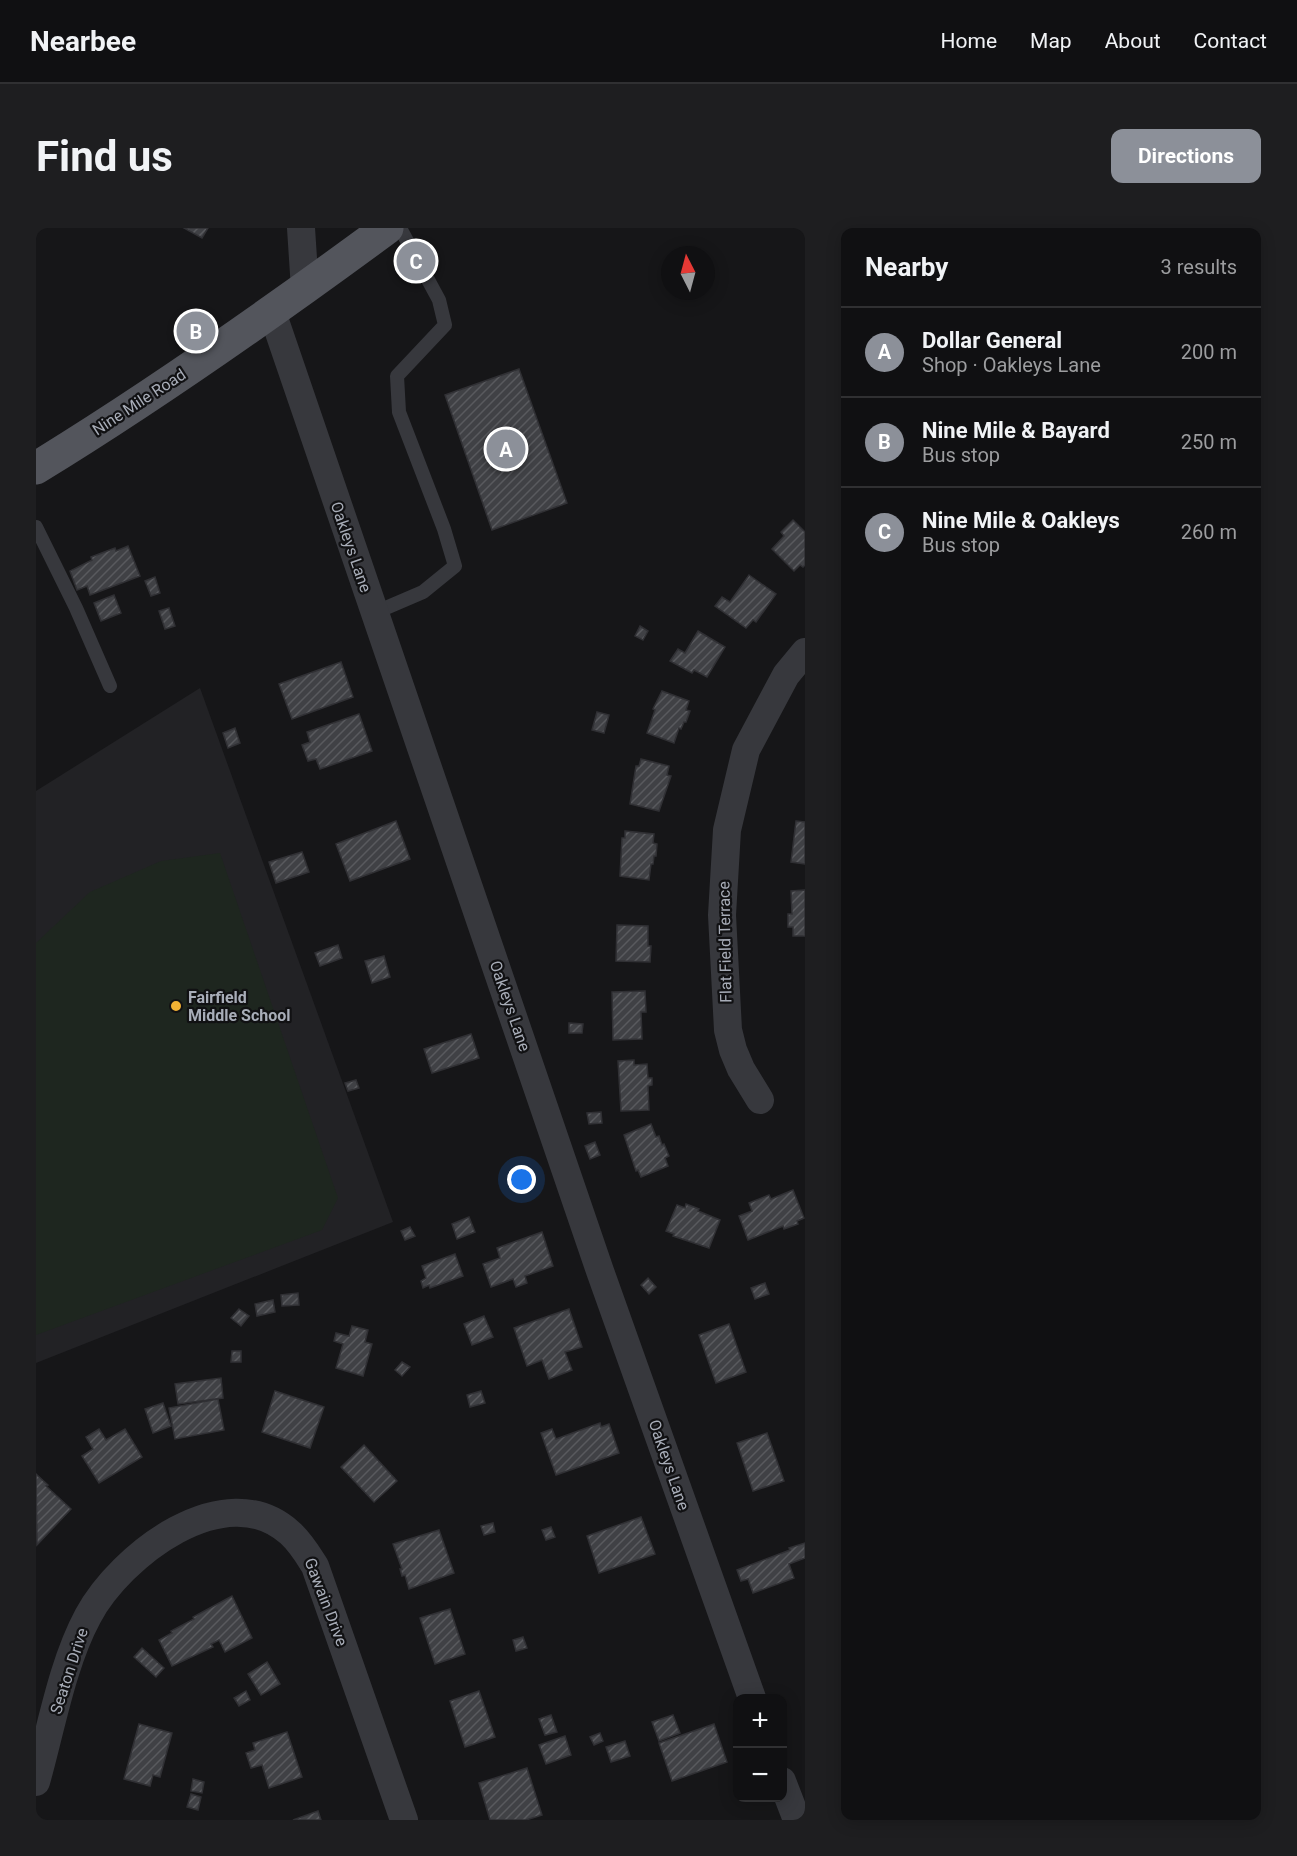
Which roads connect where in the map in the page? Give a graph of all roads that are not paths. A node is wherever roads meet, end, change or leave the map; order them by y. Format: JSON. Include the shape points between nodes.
{"nodes":[{"id":1,"x":301,"y":228,"type":"edge"},
{"id":2,"x":387,"y":228,"type":"edge"},
{"id":3,"x":400,"y":228,"type":"edge"},
{"id":4,"x":304,"y":289,"type":"junction"},
{"id":5,"x":272,"y":312,"type":"junction"},
{"id":6,"x":36,"y":468,"type":"edge"},
{"id":7,"x":36,"y":527,"type":"edge"},
{"id":8,"x":374,"y":614,"type":"junction"},
{"id":9,"x":805,"y":652,"type":"edge"},
{"id":10,"x":110,"y":686,"type":"dead end"},
{"id":11,"x":760,"y":1100,"type":"dead end"},
{"id":12,"x":149,"y":1547,"type":"joint"},
{"id":13,"x":751,"y":1694,"type":"edge"},
{"id":14,"x":36,"y":1782,"type":"edge"},
{"id":15,"x":787,"y":1793,"type":"edge"},
{"id":16,"x":404,"y":1820,"type":"edge"},
{"id":17,"x":796,"y":1820,"type":"edge"}],
"edges":[{"from":1,"to":4,"type":"street"},
{"from":2,"to":4,"type":"main road","name":"Nine Mile Road"},
{"from":3,"to":8,"type":"lane","via":[[439,300],[445,325],[397,376],[399,412],[444,529],[454,566],[423,592]]},
{"from":4,"to":5,"type":"main road","name":"Nine Mile Road"},
{"from":5,"to":6,"type":"main road","name":"Nine Mile Road"},
{"from":5,"to":8,"type":"street","name":"Oakleys Lane"},
{"from":7,"to":10,"type":"lane"},
{"from":8,"to":13,"type":"street","name":"Oakleys Lane"},
{"from":9,"to":11,"type":"street","name":"Flat Field Terrace","via":[[786,675],[746,750],[727,830],[722,915],[728,1030],[741,1069]]},
{"from":12,"to":14,"type":"street","name":"Seaton Drive","via":[[100,1596],[88,1617],[69,1663]]},
{"from":12,"to":16,"type":"street","name":"Gawain Drive","via":[[200,1519],[229,1513],[256,1516],[290,1533],[315,1566]]},
{"from":15,"to":17,"type":"street"}]}
